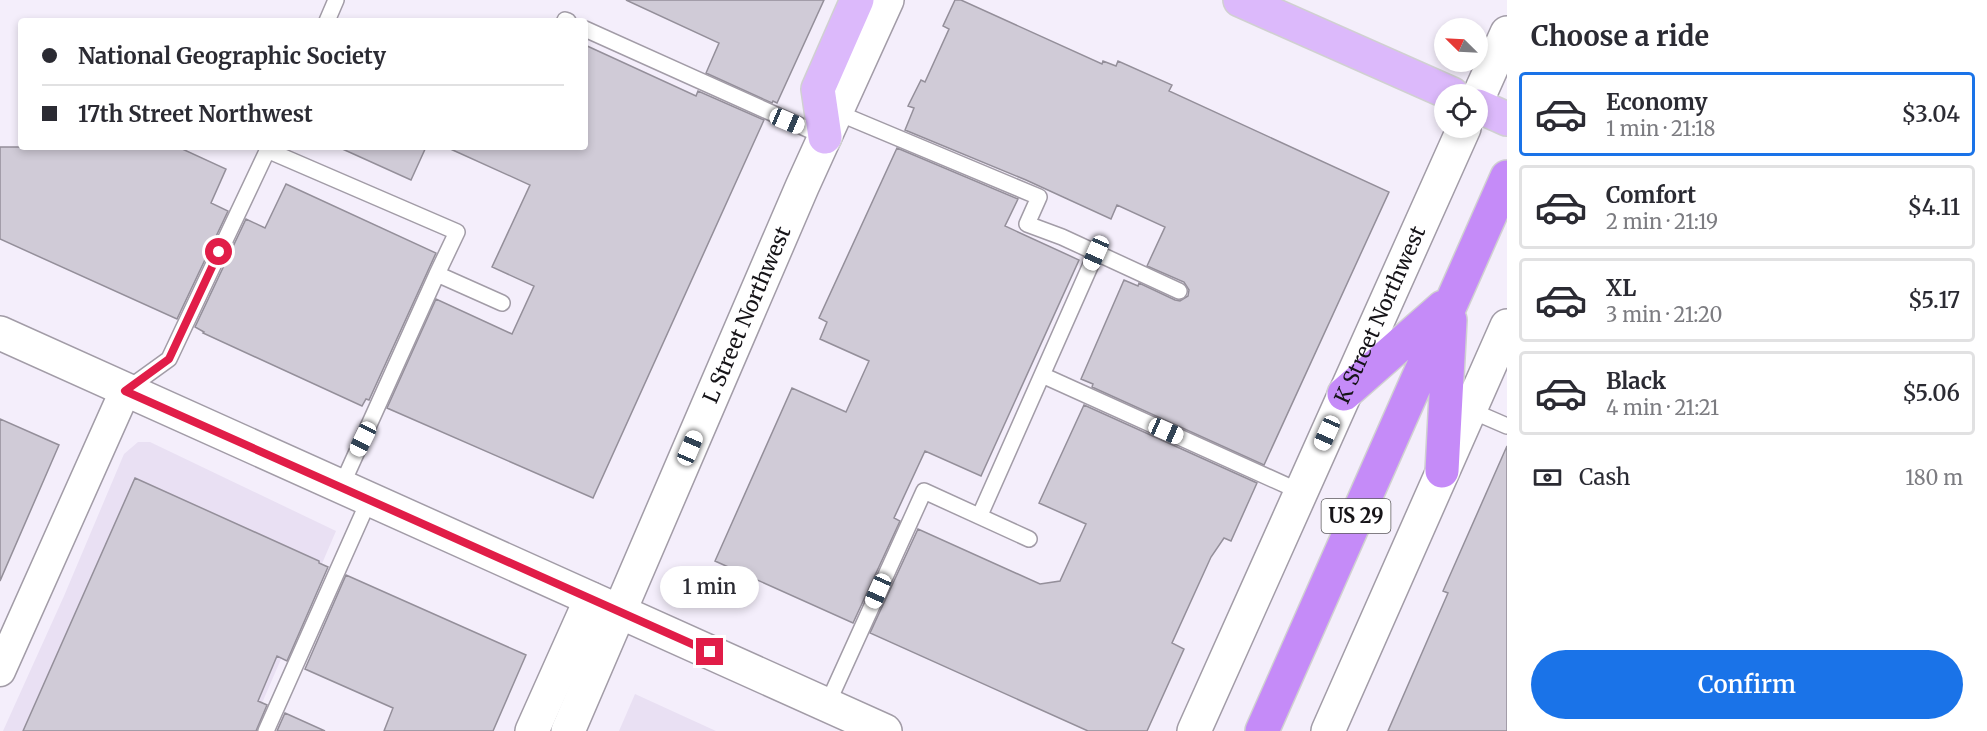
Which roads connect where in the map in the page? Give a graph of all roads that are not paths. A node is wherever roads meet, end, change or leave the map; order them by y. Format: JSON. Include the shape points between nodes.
{"nodes":[{"id":1,"x":336,"y":0,"type":"edge"},
{"id":2,"x":857,"y":0,"type":"edge"},
{"id":3,"x":887,"y":0,"type":"edge"},
{"id":4,"x":1240,"y":0,"type":"edge"},
{"id":5,"x":328,"y":18,"type":"edge"},
{"id":6,"x":588,"y":30,"type":"edge"},
{"id":7,"x":1507,"y":33,"type":"edge"},
{"id":8,"x":1484,"y":84,"type":"edge"},
{"id":9,"x":1434,"y":86,"type":"edge"},
{"id":10,"x":1488,"y":110,"type":"edge"},
{"id":11,"x":1507,"y":118,"type":"edge"},
{"id":12,"x":830,"y":125,"type":"junction"},
{"id":13,"x":1459,"y":138,"type":"edge"},
{"id":14,"x":267,"y":150,"type":"edge"},
{"id":15,"x":272,"y":150,"type":"edge"},
{"id":16,"x":1507,"y":177,"type":"edge"},
{"id":17,"x":1096,"y":253,"type":"junction"},
{"id":18,"x":437,"y":274,"type":"junction"},
{"id":19,"x":1179,"y":291,"type":"dead end"},
{"id":20,"x":1451,"y":300,"type":"junction"},
{"id":21,"x":502,"y":303,"type":"dead end"},
{"id":22,"x":1507,"y":326,"type":"edge"},
{"id":23,"x":0,"y":333,"type":"edge"},
{"id":24,"x":1042,"y":375,"type":"junction"},
{"id":25,"x":125,"y":391,"type":"junction"},
{"id":26,"x":1344,"y":394,"type":"junction"},
{"id":27,"x":1470,"y":410,"type":"junction"},
{"id":28,"x":1507,"y":426,"type":"edge"},
{"id":29,"x":1442,"y":471,"type":"junction"},
{"id":30,"x":1301,"y":492,"type":"junction"},
{"id":31,"x":355,"y":494,"type":"junction"},
{"id":32,"x":980,"y":515,"type":"junction"},
{"id":33,"x":1029,"y":539,"type":"dead end"},
{"id":34,"x":605,"y":605,"type":"junction"},
{"id":35,"x":0,"y":671,"type":"edge"},
{"id":36,"x":827,"y":705,"type":"junction"},
{"id":37,"x":266,"y":731,"type":"edge"},
{"id":38,"x":532,"y":731,"type":"edge"},
{"id":39,"x":568,"y":731,"type":"edge"},
{"id":40,"x":885,"y":731,"type":"edge"},
{"id":41,"x":1194,"y":731,"type":"edge"},
{"id":42,"x":1262,"y":731,"type":"edge"},
{"id":43,"x":1328,"y":731,"type":"edge"}],
"edges":[{"from":1,"to":5,"type":"lane"},
{"from":2,"to":12,"type":"main road","via":[[818,89]]},
{"from":3,"to":12,"type":"main road","name":"L Street Northwest"},
{"from":4,"to":9,"type":"main road"},
{"from":6,"to":12,"type":"lane"},
{"from":7,"to":8,"type":"main road"},
{"from":10,"to":11,"type":"main road"},
{"from":12,"to":17,"type":"lane","via":[[1039,197],[1027,224]]},
{"from":12,"to":34,"type":"main road","name":"L Street Northwest"},
{"from":13,"to":26,"type":"main road","name":"K Street Northwest"},
{"from":14,"to":25,"type":"lane","via":[[169,359]]},
{"from":15,"to":18,"type":"lane","via":[[457,232]]},
{"from":16,"to":20,"type":"highway","number":"US 29"},
{"from":17,"to":19,"type":"lane"},
{"from":17,"to":24,"type":"lane"},
{"from":18,"to":21,"type":"lane"},
{"from":18,"to":31,"type":"lane"},
{"from":20,"to":26,"type":"highway"},
{"from":20,"to":29,"type":"highway"},
{"from":20,"to":42,"type":"highway","number":"US 29"},
{"from":22,"to":27,"type":"main road"},
{"from":23,"to":25,"type":"main road"},
{"from":24,"to":30,"type":"lane"},
{"from":24,"to":32,"type":"lane"},
{"from":25,"to":31,"type":"main road"},
{"from":25,"to":35,"type":"street"},
{"from":26,"to":30,"type":"main road","name":"K Street Northwest"},
{"from":27,"to":28,"type":"lane"},
{"from":27,"to":29,"type":"main road"},
{"from":29,"to":43,"type":"main road"},
{"from":30,"to":41,"type":"main road","name":"K Street Northwest"},
{"from":31,"to":34,"type":"main road"},
{"from":31,"to":37,"type":"lane"},
{"from":32,"to":33,"type":"lane"},
{"from":32,"to":36,"type":"lane","via":[[924,491]]},
{"from":34,"to":36,"type":"main road"},
{"from":34,"to":38,"type":"main road"},
{"from":34,"to":39,"type":"main road","name":"L Street Northwest"},
{"from":36,"to":40,"type":"main road"}]}
